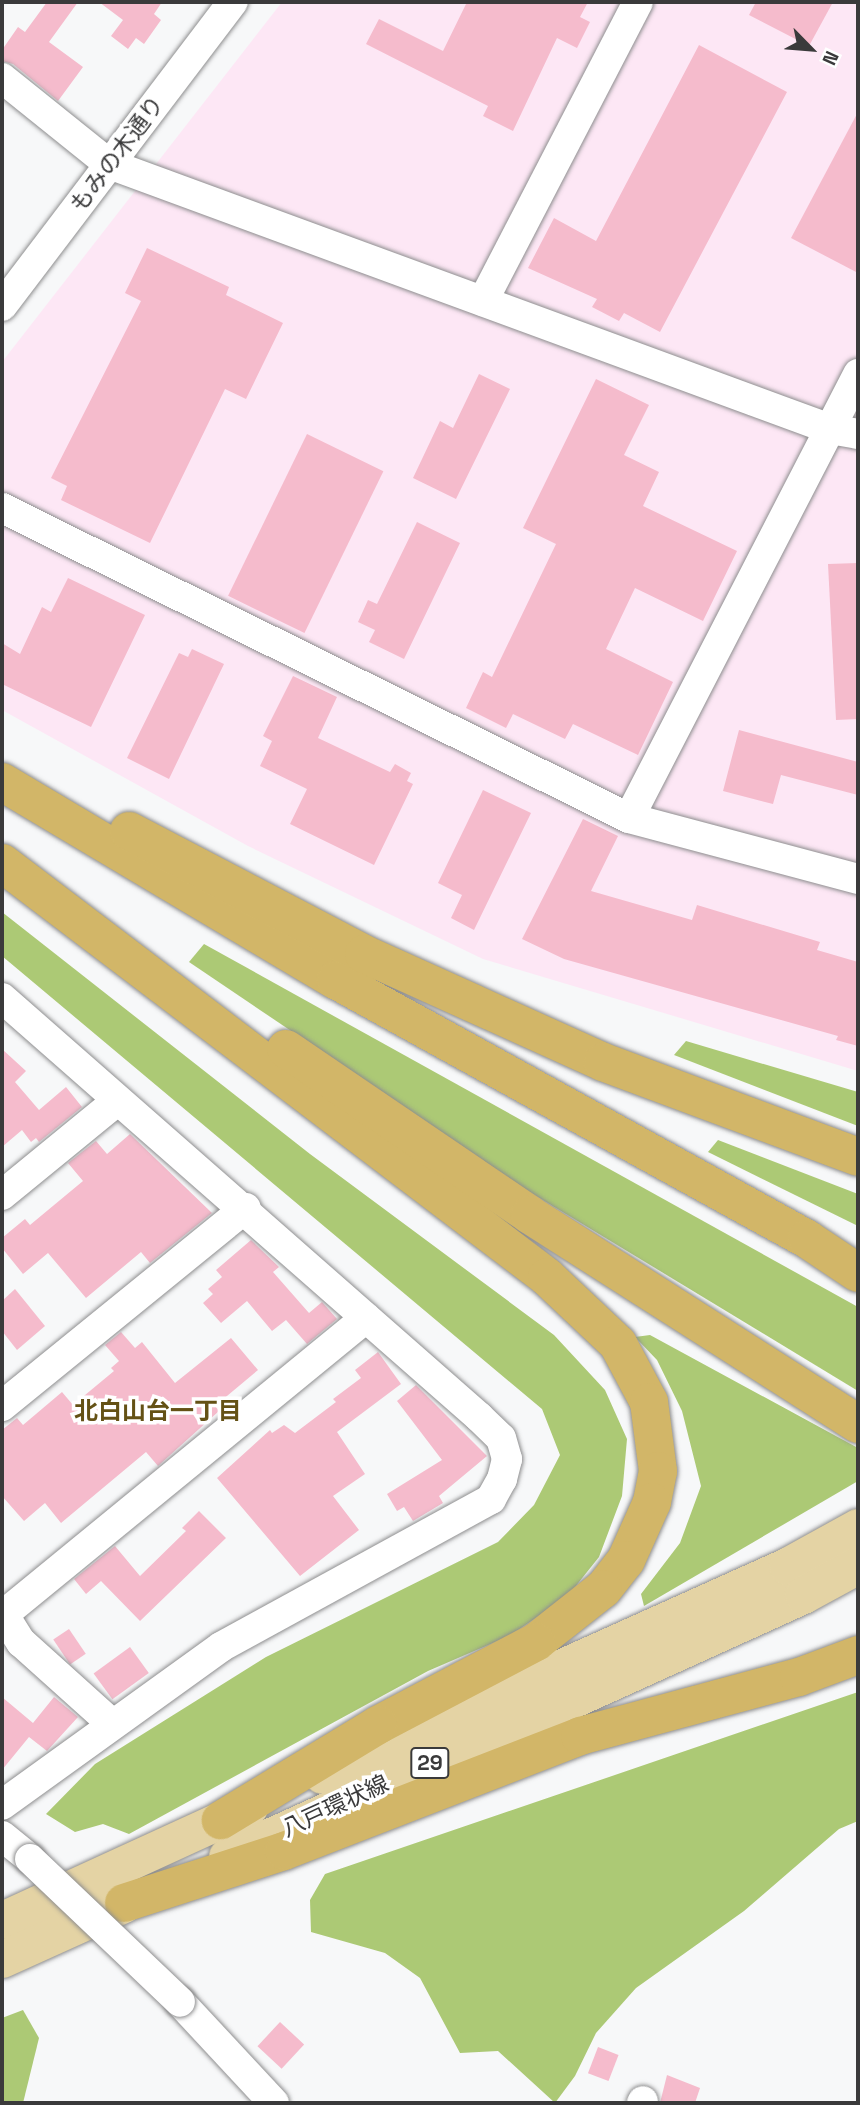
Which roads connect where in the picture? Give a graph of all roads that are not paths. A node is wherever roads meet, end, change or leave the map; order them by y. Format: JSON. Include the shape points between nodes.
{"nodes":[{"id":1,"x":233,"y":2,"type":"edge"},
{"id":2,"x":638,"y":2,"type":"edge"},
{"id":3,"x":2,"y":78,"type":"edge"},
{"id":4,"x":109,"y":164,"type":"junction"},
{"id":5,"x":483,"y":301,"type":"junction"},
{"id":6,"x":2,"y":306,"type":"edge"},
{"id":7,"x":858,"y":374,"type":"edge"},
{"id":8,"x":844,"y":431,"type":"edge"},
{"id":9,"x":2,"y":508,"type":"edge"},
{"id":10,"x":2,"y":760,"type":"edge"},
{"id":11,"x":2,"y":782,"type":"edge"},
{"id":12,"x":629,"y":818,"type":"junction"},
{"id":13,"x":2,"y":852,"type":"edge"},
{"id":14,"x":2,"y":863,"type":"edge"},
{"id":15,"x":858,"y":879,"type":"edge"},
{"id":16,"x":2,"y":998,"type":"edge"},
{"id":17,"x":117,"y":1101,"type":"junction"},
{"id":18,"x":858,"y":1157,"type":"edge"},
{"id":19,"x":2,"y":1195,"type":"edge"},
{"id":20,"x":246,"y":1208,"type":"junction"},
{"id":21,"x":858,"y":1272,"type":"edge"},
{"id":22,"x":366,"y":1318,"type":"junction"},
{"id":23,"x":2,"y":1406,"type":"edge"},
{"id":24,"x":858,"y":1424,"type":"edge"},
{"id":25,"x":858,"y":1527,"type":"edge"},
{"id":26,"x":858,"y":1565,"type":"edge"},
{"id":27,"x":2,"y":1614,"type":"edge"},
{"id":28,"x":858,"y":1655,"type":"edge"},
{"id":29,"x":111,"y":1723,"type":"junction"},
{"id":30,"x":2,"y":1805,"type":"edge"},
{"id":31,"x":220,"y":1820,"type":"junction"},
{"id":32,"x":2,"y":1836,"type":"edge"},
{"id":33,"x":124,"y":1903,"type":"junction"},
{"id":34,"x":2,"y":1920,"type":"edge"},
{"id":35,"x":2,"y":1959,"type":"edge"},
{"id":36,"x":274,"y":2103,"type":"edge"}],
"edges":[{"from":1,"to":4,"type":"street","name":"もみの木通り"},
{"from":2,"to":5,"type":"street"},
{"from":3,"to":4,"type":"street"},
{"from":4,"to":5,"type":"street"},
{"from":4,"to":6,"type":"street","name":"もみの木通り"},
{"from":5,"to":8,"type":"street"},
{"from":7,"to":8,"type":"street"},
{"from":8,"to":12,"type":"street"},
{"from":9,"to":12,"type":"street"},
{"from":10,"to":18,"type":"highway","via":[[364,954],[603,1062]]},
{"from":11,"to":21,"type":"highway","via":[[324,974],[807,1239]]},
{"from":12,"to":15,"type":"street"},
{"from":13,"to":24,"type":"highway","via":[[530,1214]]},
{"from":14,"to":31,"type":"highway","via":[[547,1277],[618,1344],[649,1402],[657,1471],[652,1502],[626,1560],[603,1589],[536,1642],[378,1725]]},
{"from":16,"to":17,"type":"street"},
{"from":17,"to":19,"type":"street"},
{"from":17,"to":20,"type":"street"},
{"from":20,"to":22,"type":"street"},
{"from":20,"to":23,"type":"street"},
{"from":22,"to":27,"type":"street"},
{"from":22,"to":29,"type":"street","via":[[501,1438],[507,1459],[491,1499],[220,1647]]},
{"from":25,"to":31,"type":"main road","name":"八戸環状線","number":"29","via":[[787,1566]]},
{"from":26,"to":33,"type":"main road","name":"八戸環状線","number":"29","via":[[803,1595]]},
{"from":27,"to":29,"type":"street","via":[[21,1642]]},
{"from":28,"to":33,"type":"highway","via":[[799,1677],[580,1736],[284,1851]]},
{"from":29,"to":30,"type":"street"},
{"from":31,"to":34,"type":"main road","name":"八戸環状線","number":"29"},
{"from":32,"to":36,"type":"street","bridge":true,"via":[[180,2002]]},
{"from":33,"to":35,"type":"main road","name":"八戸環状線","number":"29"}]}
